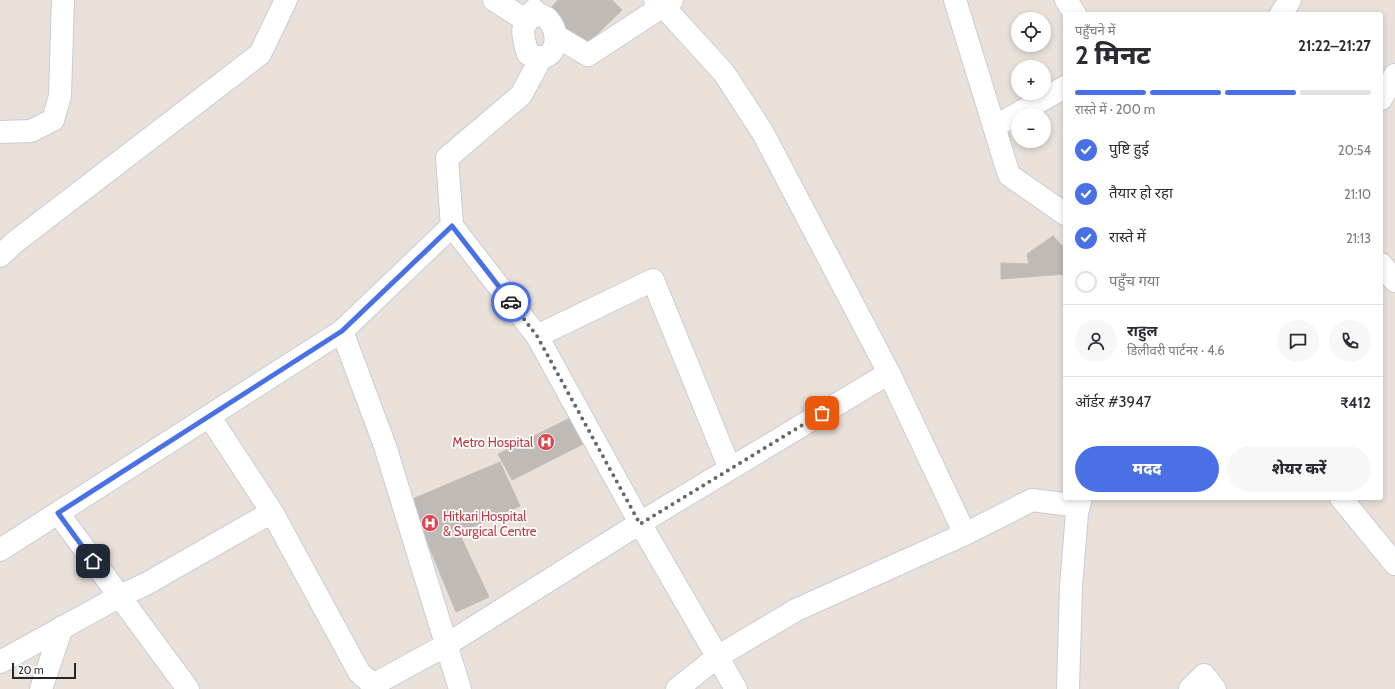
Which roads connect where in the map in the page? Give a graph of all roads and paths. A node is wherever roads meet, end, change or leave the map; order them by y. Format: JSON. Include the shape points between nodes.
{"nodes":[{"id":1,"x":63,"y":0,"type":"edge"},
{"id":2,"x":286,"y":0,"type":"edge"},
{"id":3,"x":494,"y":0,"type":"edge"},
{"id":4,"x":541,"y":0,"type":"edge"},
{"id":5,"x":955,"y":0,"type":"edge"},
{"id":6,"x":1066,"y":0,"type":"edge"},
{"id":7,"x":1290,"y":0,"type":"edge"},
{"id":8,"x":663,"y":2,"type":"edge"},
{"id":9,"x":1074,"y":12,"type":"edge"},
{"id":10,"x":1282,"y":12,"type":"edge"},
{"id":11,"x":527,"y":21,"type":"junction"},
{"id":12,"x":556,"y":36,"type":"junction"},
{"id":13,"x":541,"y":58,"type":"junction"},
{"id":14,"x":1395,"y":75,"type":"edge"},
{"id":15,"x":1063,"y":88,"type":"edge"},
{"id":16,"x":1383,"y":95,"type":"edge"},
{"id":17,"x":994,"y":127,"type":"junction"},
{"id":18,"x":0,"y":132,"type":"edge"},
{"id":19,"x":1063,"y":213,"type":"edge"},
{"id":20,"x":452,"y":226,"type":"junction"},
{"id":21,"x":0,"y":256,"type":"edge"},
{"id":22,"x":1383,"y":266,"type":"edge"},
{"id":23,"x":1395,"y":281,"type":"edge"},
{"id":24,"x":342,"y":331,"type":"junction"},
{"id":25,"x":537,"y":336,"type":"junction"},
{"id":26,"x":889,"y":373,"type":"junction"},
{"id":27,"x":209,"y":416,"type":"junction"},
{"id":28,"x":730,"y":469,"type":"junction"},
{"id":29,"x":1343,"y":500,"type":"edge"},
{"id":30,"x":1080,"y":502,"type":"edge"},
{"id":31,"x":272,"y":512,"type":"junction"},
{"id":32,"x":58,"y":513,"type":"junction"},
{"id":33,"x":640,"y":524,"type":"junction"},
{"id":34,"x":965,"y":534,"type":"junction"},
{"id":35,"x":0,"y":550,"type":"edge"},
{"id":36,"x":1395,"y":564,"type":"edge"},
{"id":37,"x":120,"y":596,"type":"junction"},
{"id":38,"x":62,"y":627,"type":"junction"},
{"id":39,"x":446,"y":645,"type":"junction"},
{"id":40,"x":717,"y":657,"type":"junction"},
{"id":41,"x":0,"y":662,"type":"edge"},
{"id":42,"x":41,"y":689,"type":"edge"},
{"id":43,"x":188,"y":689,"type":"edge"},
{"id":44,"x":460,"y":689,"type":"edge"},
{"id":45,"x":677,"y":689,"type":"edge"},
{"id":46,"x":736,"y":689,"type":"edge"},
{"id":47,"x":1068,"y":689,"type":"edge"},
{"id":48,"x":1190,"y":689,"type":"edge"},
{"id":49,"x":1215,"y":689,"type":"edge"}],
"edges":[{"from":1,"to":18,"type":"street","via":[[60,96],[53,120],[31,131]]},
{"from":2,"to":21,"type":"street","via":[[260,54]]},
{"from":3,"to":11,"type":"street"},
{"from":4,"to":11,"type":"street"},
{"from":5,"to":17,"type":"street"},
{"from":6,"to":9,"type":"street"},
{"from":7,"to":10,"type":"street"},
{"from":8,"to":12,"type":"street","via":[[588,55]]},
{"from":8,"to":26,"type":"street","via":[[724,73],[763,133]]},
{"from":11,"to":12,"type":"street","via":[[538,14],[542,15],[551,24]]},
{"from":11,"to":13,"type":"street","via":[[523,33],[528,54]]},
{"from":12,"to":13,"type":"street","via":[[551,54]]},
{"from":13,"to":20,"type":"street","via":[[521,95],[447,158]]},
{"from":14,"to":16,"type":"street"},
{"from":15,"to":17,"type":"street"},
{"from":17,"to":19,"type":"street","via":[[1009,175]]},
{"from":20,"to":24,"type":"street"},
{"from":20,"to":25,"type":"street"},
{"from":22,"to":23,"type":"street"},
{"from":24,"to":27,"type":"street"},
{"from":24,"to":39,"type":"street","via":[[385,446]]},
{"from":25,"to":28,"type":"street","via":[[653,280]]},
{"from":25,"to":33,"type":"street"},
{"from":26,"to":28,"type":"street"},
{"from":26,"to":34,"type":"street"},
{"from":27,"to":31,"type":"street"},
{"from":27,"to":32,"type":"street"},
{"from":28,"to":33,"type":"street"},
{"from":29,"to":36,"type":"street"},
{"from":30,"to":34,"type":"street","via":[[1032,500]]},
{"from":30,"to":47,"type":"street","via":[[1071,588]]},
{"from":31,"to":37,"type":"street","via":[[146,584]]},
{"from":31,"to":39,"type":"street","via":[[359,672],[372,685]]},
{"from":32,"to":35,"type":"street"},
{"from":32,"to":37,"type":"street"},
{"from":33,"to":39,"type":"street"},
{"from":33,"to":40,"type":"street"},
{"from":34,"to":40,"type":"street","via":[[796,610]]},
{"from":37,"to":38,"type":"street"},
{"from":37,"to":43,"type":"street"},
{"from":38,"to":41,"type":"street"},
{"from":38,"to":42,"type":"street"},
{"from":39,"to":44,"type":"street"},
{"from":40,"to":45,"type":"street"},
{"from":40,"to":46,"type":"street"},
{"from":48,"to":49,"type":"street","via":[[1204,675]]}]}
